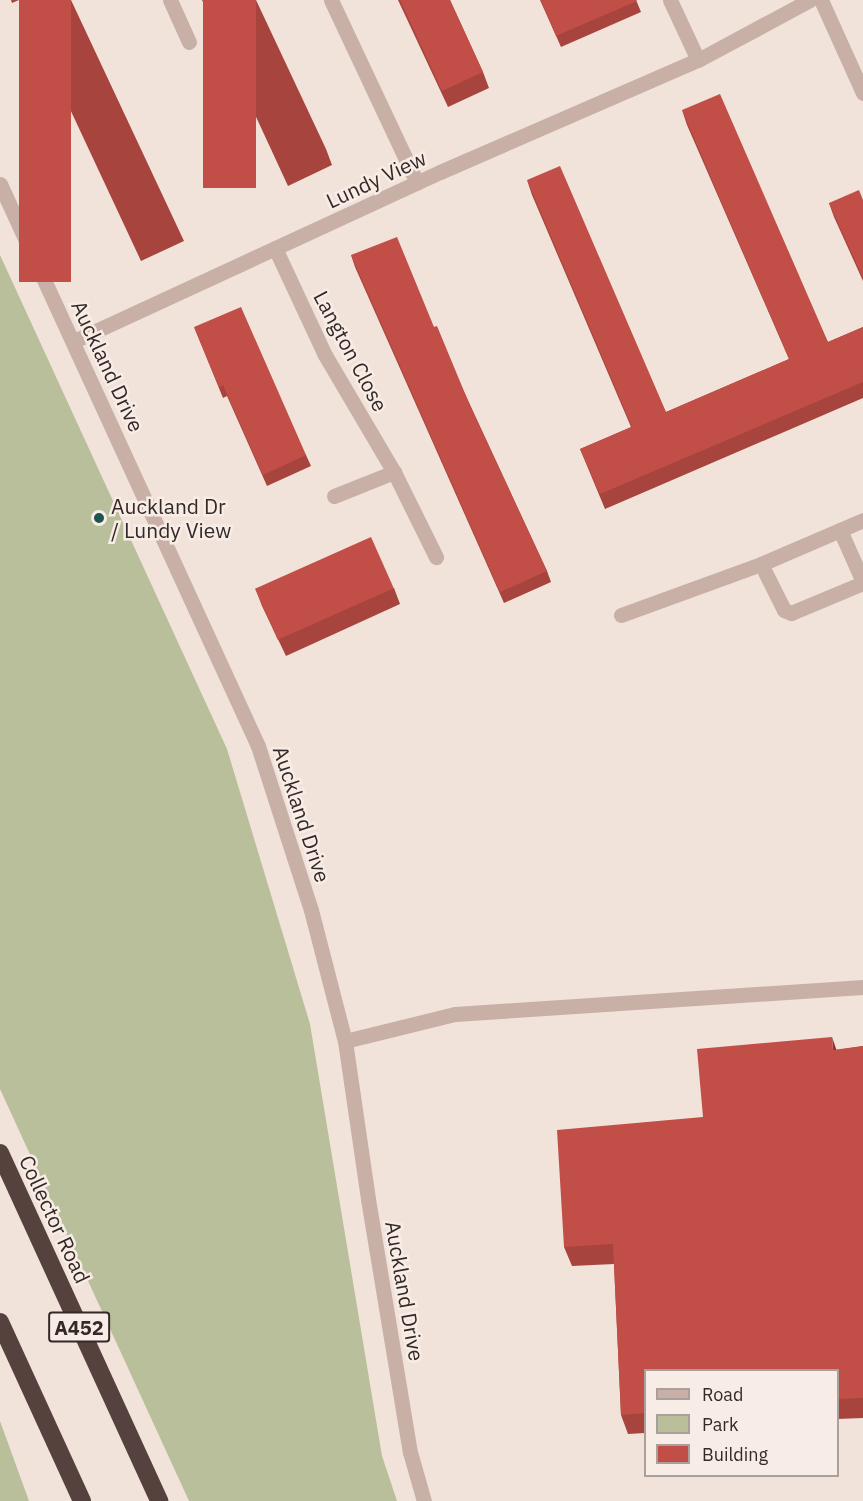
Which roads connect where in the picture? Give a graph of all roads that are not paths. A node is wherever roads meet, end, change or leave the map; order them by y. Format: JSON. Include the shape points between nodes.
{"nodes":[{"id":1,"x":170,"y":0,"type":"edge"},
{"id":2,"x":331,"y":0,"type":"edge"},
{"id":3,"x":670,"y":0,"type":"edge"},
{"id":4,"x":810,"y":0,"type":"edge"},
{"id":5,"x":821,"y":0,"type":"edge"},
{"id":6,"x":189,"y":42,"type":"dead end"},
{"id":7,"x":698,"y":60,"type":"junction"},
{"id":8,"x":863,"y":93,"type":"edge"},
{"id":9,"x":417,"y":183,"type":"junction"},
{"id":10,"x":0,"y":184,"type":"edge"},
{"id":11,"x":275,"y":248,"type":"junction"},
{"id":12,"x":74,"y":341,"type":"junction"},
{"id":13,"x":394,"y":472,"type":"junction"},
{"id":14,"x":334,"y":496,"type":"dead end"},
{"id":15,"x":863,"y":520,"type":"edge"},
{"id":16,"x":840,"y":530,"type":"junction"},
{"id":17,"x":436,"y":557,"type":"dead end"},
{"id":18,"x":761,"y":564,"type":"junction"},
{"id":19,"x":863,"y":583,"type":"edge"},
{"id":20,"x":621,"y":615,"type":"dead end"},
{"id":21,"x":863,"y":987,"type":"edge"},
{"id":22,"x":345,"y":1041,"type":"junction"},
{"id":23,"x":0,"y":1153,"type":"edge"},
{"id":24,"x":0,"y":1322,"type":"edge"},
{"id":25,"x":82,"y":1501,"type":"edge"},
{"id":26,"x":159,"y":1501,"type":"edge"},
{"id":27,"x":424,"y":1501,"type":"edge"}],
"edges":[{"from":1,"to":6,"type":"street"},
{"from":2,"to":9,"type":"street"},
{"from":3,"to":7,"type":"street"},
{"from":4,"to":7,"type":"street","name":"Lundy View"},
{"from":5,"to":8,"type":"street"},
{"from":7,"to":9,"type":"street","name":"Lundy View"},
{"from":9,"to":11,"type":"street","name":"Lundy View"},
{"from":10,"to":12,"type":"street","name":"Auckland Drive"},
{"from":11,"to":12,"type":"street","name":"Lundy View"},
{"from":11,"to":13,"type":"street","name":"Langton Close","via":[[325,355]]},
{"from":12,"to":22,"type":"street","name":"Auckland Drive","via":[[258,746],[312,910]]},
{"from":13,"to":14,"type":"street"},
{"from":13,"to":17,"type":"street","name":"Langton Close"},
{"from":15,"to":16,"type":"street"},
{"from":16,"to":18,"type":"street"},
{"from":16,"to":19,"type":"street"},
{"from":18,"to":19,"type":"street","via":[[784,610],[791,613]]},
{"from":18,"to":20,"type":"street"},
{"from":21,"to":22,"type":"street","via":[[454,1014]]},
{"from":22,"to":27,"type":"street","name":"Auckland Drive","via":[[410,1452]]},
{"from":23,"to":26,"type":"highway","name":"Collector Road","number":"A452"},
{"from":24,"to":25,"type":"highway"}]}
